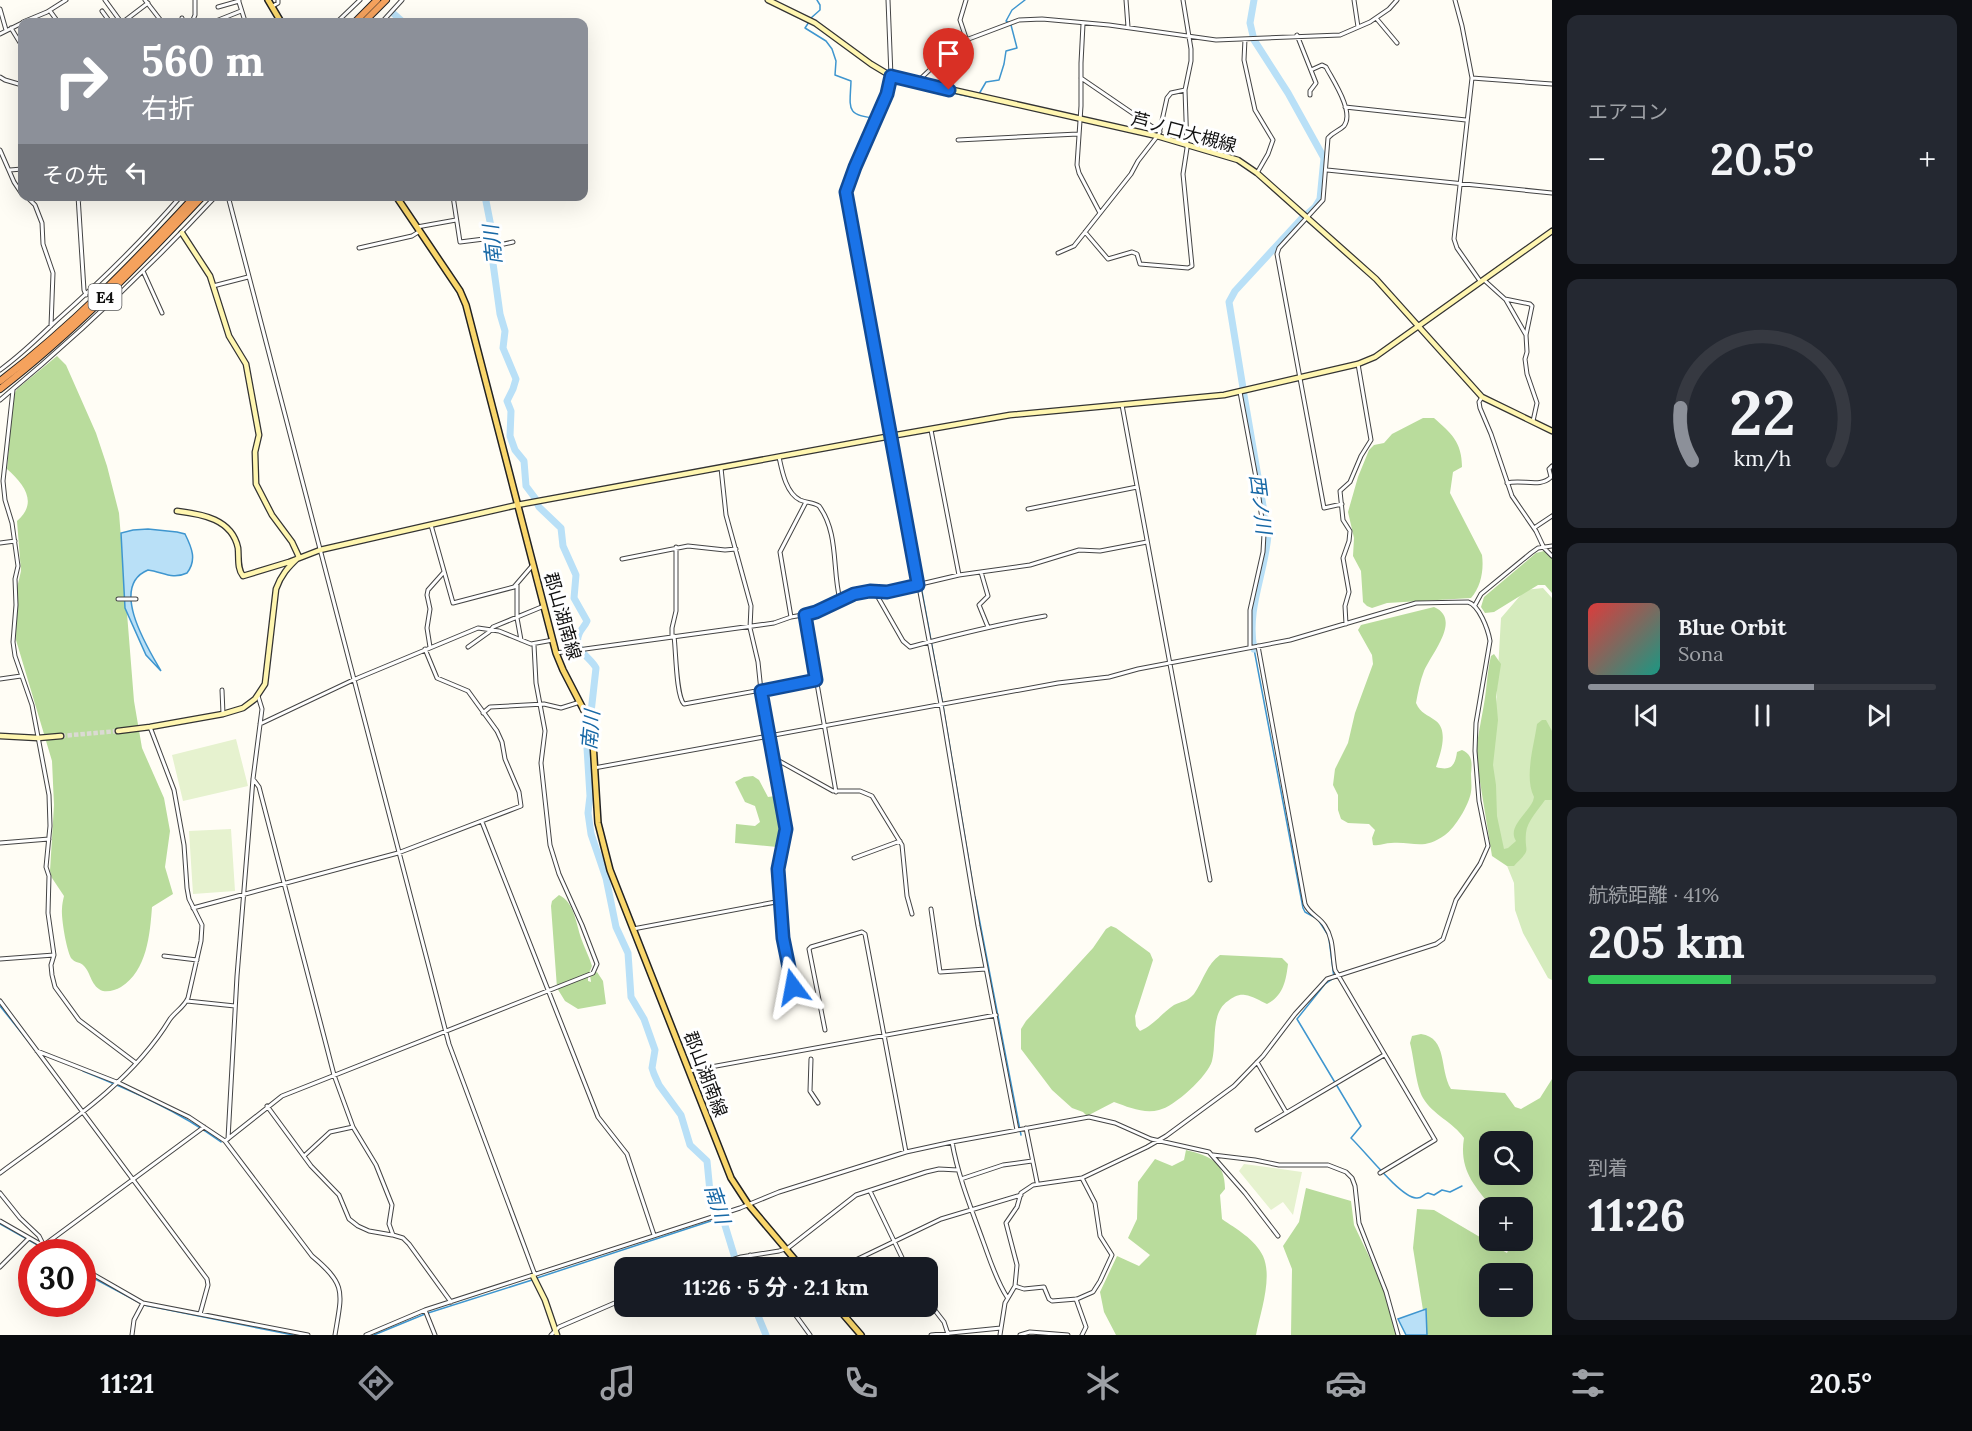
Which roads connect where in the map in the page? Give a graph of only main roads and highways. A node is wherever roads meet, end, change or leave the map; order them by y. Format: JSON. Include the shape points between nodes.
{"nodes":[{"id":1,"x":268,"y":0,"type":"edge"},
{"id":2,"x":377,"y":0,"type":"edge"},
{"id":3,"x":386,"y":0,"type":"edge"},
{"id":4,"x":278,"y":18,"type":"edge"},
{"id":5,"x":359,"y":18,"type":"edge"},
{"id":6,"x":368,"y":18,"type":"edge"},
{"id":7,"x":190,"y":201,"type":"edge"},
{"id":8,"x":198,"y":201,"type":"edge"},
{"id":9,"x":399,"y":201,"type":"edge"},
{"id":10,"x":0,"y":381,"type":"edge"},
{"id":11,"x":0,"y":389,"type":"edge"},
{"id":12,"x":793,"y":1257,"type":"edge"},
{"id":13,"x":845,"y":1317,"type":"edge"},
{"id":14,"x":861,"y":1335,"type":"edge"}],
"edges":[{"from":1,"to":4,"type":"main road"},
{"from":2,"to":5,"type":"highway"},
{"from":3,"to":6,"type":"highway"},
{"from":7,"to":10,"type":"highway","number":"E4","via":[[84,308]]},
{"from":8,"to":11,"type":"highway","number":"E4","via":[[104,298]]},
{"from":9,"to":12,"type":"main road","name":"郡山湖南線","via":[[466,305],[556,653],[592,726],[601,839],[633,929],[730,1178]]},
{"from":13,"to":14,"type":"main road"}]}
